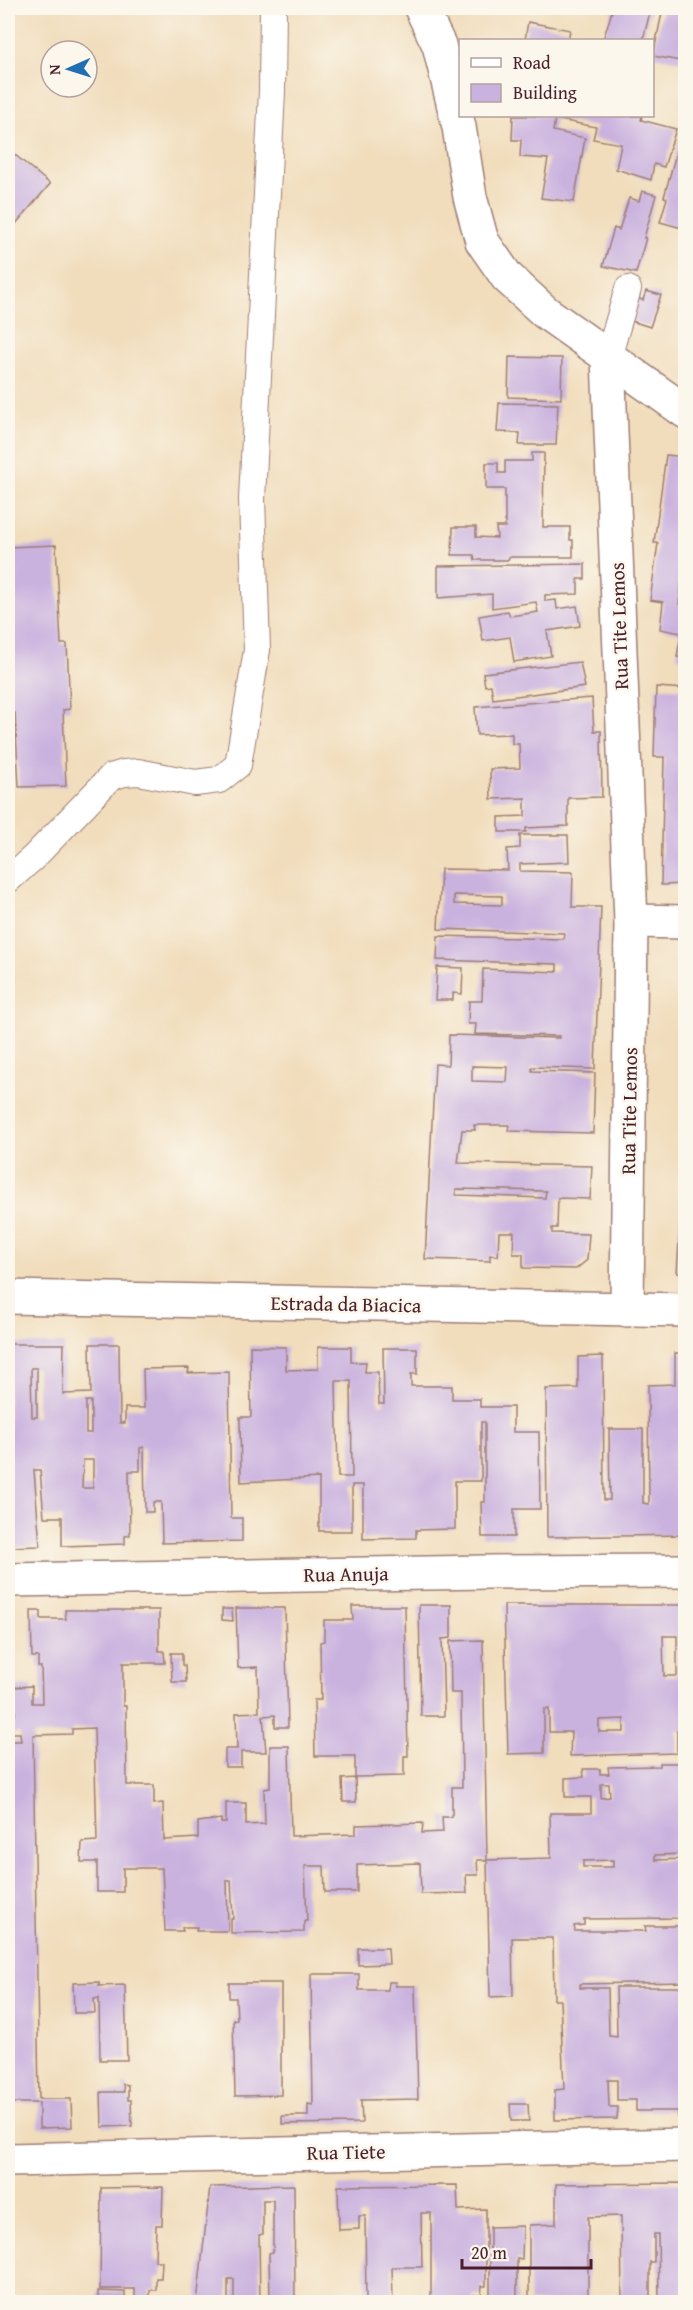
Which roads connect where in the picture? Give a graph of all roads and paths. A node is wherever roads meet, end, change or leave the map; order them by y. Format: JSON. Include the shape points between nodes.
{"nodes":[{"id":1,"x":273,"y":8,"type":"edge"},
{"id":2,"x":421,"y":8,"type":"edge"},
{"id":3,"x":628,"y":289,"type":"dead end"},
{"id":4,"x":608,"y":358,"type":"junction"},
{"id":5,"x":686,"y":412,"type":"edge"},
{"id":6,"x":8,"y":880,"type":"edge"},
{"id":7,"x":631,"y":921,"type":"junction"},
{"id":8,"x":686,"y":922,"type":"edge"},
{"id":9,"x":11,"y":1292,"type":"edge"},
{"id":10,"x":627,"y":1310,"type":"junction"},
{"id":11,"x":686,"y":1311,"type":"edge"},
{"id":12,"x":686,"y":1572,"type":"edge"},
{"id":13,"x":8,"y":1580,"type":"edge"},
{"id":14,"x":686,"y":2145,"type":"edge"},
{"id":15,"x":8,"y":2160,"type":"edge"}],
"edges":[{"from":1,"to":6,"type":"lane","via":[[252,499],[256,650],[238,765],[219,780],[195,783],[138,772],[111,777]]},
{"from":2,"to":4,"type":"street","via":[[439,45],[482,241],[507,277],[545,312]]},
{"from":3,"to":4,"type":"lane"},
{"from":4,"to":5,"type":"street"},
{"from":4,"to":7,"type":"street","name":"Rua Tite Lemos"},
{"from":7,"to":8,"type":"street"},
{"from":7,"to":10,"type":"street","name":"Rua Tite Lemos"},
{"from":9,"to":10,"type":"street","name":"Estrada da Biacica"},
{"from":10,"to":11,"type":"street","name":"Estrada da Biacica"},
{"from":12,"to":13,"type":"street","name":"Rua Anuja"},
{"from":14,"to":15,"type":"street","name":"Rua Tiete"}]}
